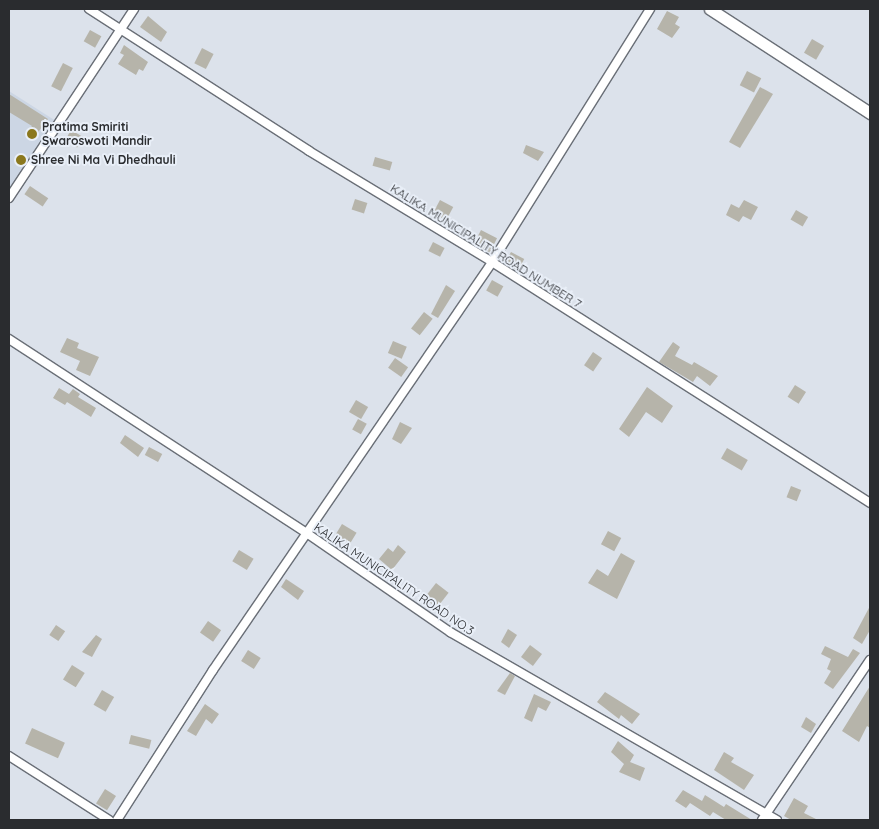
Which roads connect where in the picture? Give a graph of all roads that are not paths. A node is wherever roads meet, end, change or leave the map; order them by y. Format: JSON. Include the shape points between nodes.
{"nodes":[{"id":1,"x":89,"y":9,"type":"edge"},
{"id":2,"x":134,"y":9,"type":"edge"},
{"id":3,"x":650,"y":9,"type":"edge"},
{"id":4,"x":710,"y":9,"type":"edge"},
{"id":5,"x":121,"y":29,"type":"junction"},
{"id":6,"x":870,"y":113,"type":"edge"},
{"id":7,"x":9,"y":198,"type":"edge"},
{"id":8,"x":492,"y":262,"type":"junction"},
{"id":9,"x":9,"y":339,"type":"edge"},
{"id":10,"x":870,"y":503,"type":"edge"},
{"id":11,"x":308,"y":534,"type":"junction"},
{"id":12,"x":870,"y":660,"type":"edge"},
{"id":13,"x":9,"y":756,"type":"edge"},
{"id":14,"x":764,"y":817,"type":"edge"},
{"id":15,"x":109,"y":820,"type":"edge"},
{"id":16,"x":117,"y":820,"type":"edge"},
{"id":17,"x":778,"y":820,"type":"edge"}],
"edges":[{"from":1,"to":5,"type":"street","name":"KALIKA MUNICIPALITY ROAD NUMBER 7"},
{"from":2,"to":5,"type":"street"},
{"from":3,"to":8,"type":"street"},
{"from":4,"to":6,"type":"street"},
{"from":5,"to":7,"type":"street"},
{"from":5,"to":8,"type":"street","name":"KALIKA MUNICIPALITY ROAD NUMBER 7","via":[[309,151]]},
{"from":8,"to":10,"type":"street","name":"KALIKA MUNICIPALITY ROAD NUMBER 7"},
{"from":8,"to":11,"type":"street"},
{"from":9,"to":11,"type":"street","name":"KALIKA MUNICIPALITY ROAD NO.3"},
{"from":11,"to":14,"type":"street","name":"KALIKA MUNICIPALITY ROAD NO.3","via":[[450,632]]},
{"from":11,"to":16,"type":"street","via":[[213,670]]},
{"from":12,"to":14,"type":"street"},
{"from":13,"to":15,"type":"street"},
{"from":14,"to":17,"type":"street","name":"KALIKA MUNICIPALITY ROAD NO.3"}]}
